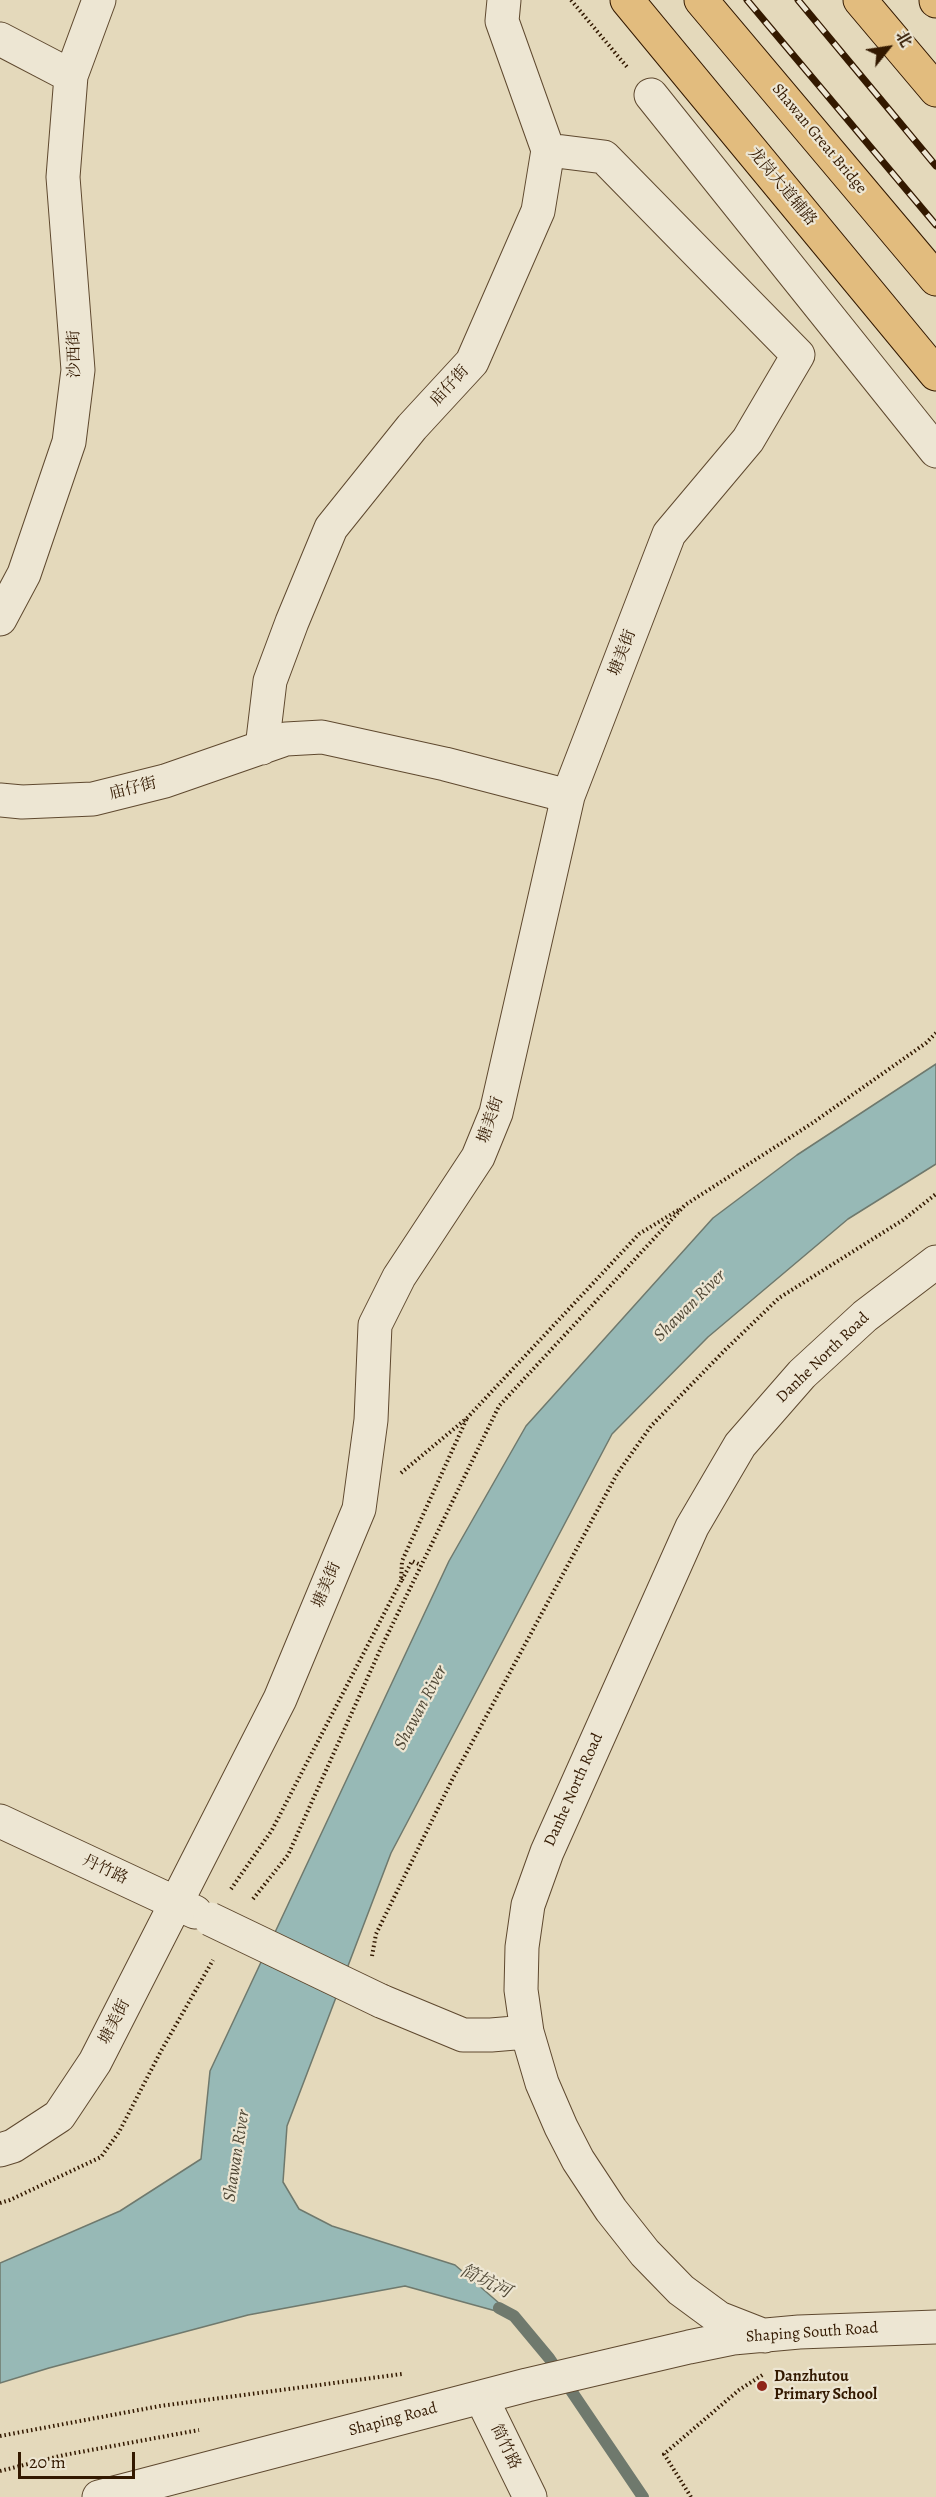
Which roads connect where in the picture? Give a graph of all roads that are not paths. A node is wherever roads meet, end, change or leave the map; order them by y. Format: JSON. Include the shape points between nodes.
{"nodes":[{"id":1,"x":99,"y":0,"type":"edge"},
{"id":2,"x":504,"y":0,"type":"edge"},
{"id":3,"x":627,"y":0,"type":"edge"},
{"id":4,"x":701,"y":0,"type":"edge"},
{"id":5,"x":861,"y":1,"type":"edge"},
{"id":6,"x":0,"y":39,"type":"edge"},
{"id":7,"x":936,"y":66,"type":"edge"},
{"id":8,"x":71,"y":76,"type":"junction"},
{"id":9,"x":936,"y":90,"type":"edge"},
{"id":10,"x":651,"y":95,"type":"road end"},
{"id":11,"x":548,"y":150,"type":"junction"},
{"id":12,"x":936,"y":279,"type":"edge"},
{"id":13,"x":830,"y":316,"type":"junction"},
{"id":14,"x":798,"y":355,"type":"junction"},
{"id":15,"x":936,"y":374,"type":"edge"},
{"id":16,"x":936,"y":451,"type":"edge"},
{"id":17,"x":0,"y":619,"type":"edge"},
{"id":18,"x":262,"y":748,"type":"junction"},
{"id":19,"x":568,"y":796,"type":"junction"},
{"id":20,"x":0,"y":800,"type":"edge"},
{"id":21,"x":936,"y":1262,"type":"edge"},
{"id":22,"x":0,"y":1821,"type":"edge"},
{"id":23,"x":176,"y":1904,"type":"junction"},
{"id":24,"x":527,"y":2032,"type":"junction"},
{"id":25,"x":0,"y":2150,"type":"edge"},
{"id":26,"x":936,"y":2327,"type":"edge"},
{"id":27,"x":779,"y":2335,"type":"junction"},
{"id":28,"x":688,"y":2347,"type":"joint"},
{"id":29,"x":480,"y":2397,"type":"junction"},
{"id":30,"x":99,"y":2497,"type":"edge"},
{"id":31,"x":530,"y":2497,"type":"edge"}],
"edges":[{"from":1,"to":8,"type":"street","name":"沙西街"},
{"from":2,"to":11,"type":"street","name":"庙仔街","via":[[502,21]]},
{"from":3,"to":15,"type":"main road","name":"龙岗大道辅路"},
{"from":4,"to":12,"type":"main road","name":"Shawan Great Bridge"},
{"from":5,"to":7,"type":"main road"},
{"from":5,"to":9,"type":"main road"},
{"from":6,"to":8,"type":"street"},
{"from":8,"to":17,"type":"street","name":"沙西街","via":[[63,177],[78,370],[69,442],[24,574]]},
{"from":10,"to":13,"type":"street"},
{"from":11,"to":14,"type":"street","via":[[604,157]]},
{"from":11,"to":18,"type":"street","name":"庙仔街","via":[[538,211],[472,362],[412,427],[331,528],[270,681]]},
{"from":13,"to":14,"type":"street","name":"塘美街"},
{"from":13,"to":16,"type":"street"},
{"from":14,"to":19,"type":"street","name":"塘美街","via":[[748,440],[669,534]]},
{"from":18,"to":19,"type":"street","name":"庙仔街","via":[[286,739],[322,737]]},
{"from":18,"to":20,"type":"street","name":"庙仔街","via":[[165,781],[93,799]]},
{"from":19,"to":23,"type":"street","name":"塘美街","via":[[496,1113],[478,1157],[399,1277],[375,1325],[370,1420],[359,1509],[280,1699]]},
{"from":21,"to":24,"type":"street","name":"Danhe North Road","via":[[865,1316],[802,1374],[740,1445],[692,1527],[547,1852],[528,1905],[521,1990]]},
{"from":22,"to":23,"type":"street","name":"丹竹路"},
{"from":23,"to":24,"type":"street","name":"丹竹路","bridge":true,"via":[[381,2001],[463,2035]]},
{"from":23,"to":25,"type":"street","name":"塘美街","via":[[95,2062],[59,2116],[13,2146]]},
{"from":24,"to":27,"type":"street","name":"Danhe North Road","via":[[542,2083],[578,2160],[645,2253],[681,2290],[719,2318]]},
{"from":26,"to":27,"type":"street","name":"Shaping South Road"},
{"from":27,"to":28,"type":"street","name":"Shaping South Road","via":[[733,2338]]},
{"from":28,"to":29,"type":"street","name":"Shaping Road"},
{"from":29,"to":30,"type":"street","name":"Shaping Road"},
{"from":29,"to":31,"type":"street","name":"简竹路"}]}
